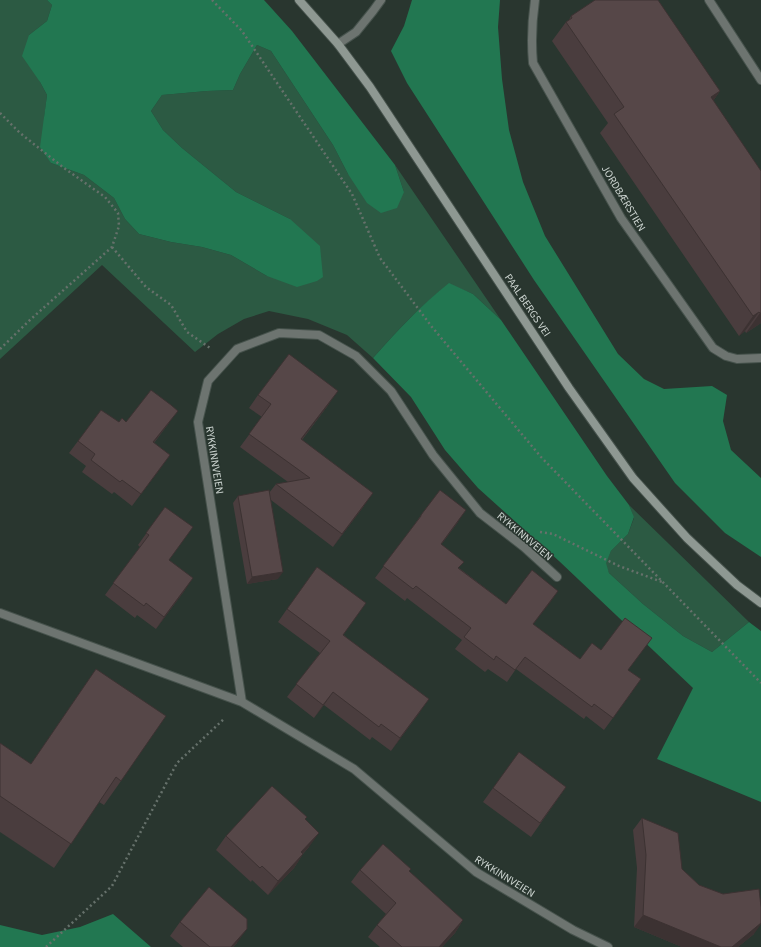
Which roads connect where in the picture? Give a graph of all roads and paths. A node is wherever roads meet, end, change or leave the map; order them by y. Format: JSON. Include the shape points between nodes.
{"nodes":[{"id":1,"x":212,"y":0,"type":"edge"},
{"id":2,"x":299,"y":0,"type":"edge"},
{"id":3,"x":380,"y":0,"type":"edge"},
{"id":4,"x":535,"y":0,"type":"edge"},
{"id":5,"x":709,"y":0,"type":"edge"},
{"id":6,"x":338,"y":44,"type":"junction"},
{"id":7,"x":761,"y":80,"type":"edge"},
{"id":8,"x":0,"y":112,"type":"edge"},
{"id":9,"x":112,"y":247,"type":"junction"},
{"id":10,"x":0,"y":349,"type":"edge"},
{"id":11,"x":761,"y":358,"type":"edge"},
{"id":12,"x":226,"y":360,"type":"junction"},
{"id":13,"x":540,"y":532,"type":"dead end"},
{"id":14,"x":557,"y":577,"type":"dead end"},
{"id":15,"x":664,"y":583,"type":"junction"},
{"id":16,"x":761,"y":603,"type":"edge"},
{"id":17,"x":0,"y":613,"type":"edge"},
{"id":18,"x":761,"y":683,"type":"edge"},
{"id":19,"x":242,"y":702,"type":"junction"},
{"id":20,"x":46,"y":947,"type":"edge"},
{"id":21,"x":608,"y":947,"type":"edge"}],
"edges":[{"from":1,"to":15,"type":"path","via":[[242,30],[352,194],[380,258],[432,327],[541,457]]},
{"from":2,"to":6,"type":"street","name":"PAAL BERGS VEI"},
{"from":3,"to":6,"type":"street","via":[[356,32]]},
{"from":4,"to":11,"type":"street","name":"JORDBÆRSTIEN","via":[[532,26],[533,63],[622,218],[713,348],[737,359]]},
{"from":5,"to":7,"type":"street"},
{"from":6,"to":16,"type":"street","name":"PAAL BERGS VEI","via":[[370,87],[570,388],[633,478],[687,538],[737,585]]},
{"from":8,"to":9,"type":"path","via":[[20,133],[105,197],[118,213],[119,226]]},
{"from":9,"to":10,"type":"path"},
{"from":9,"to":12,"type":"path","via":[[146,287],[171,306],[187,332]]},
{"from":12,"to":14,"type":"street","name":"RYKKINNVEIEN","via":[[237,349],[279,333],[319,335],[356,356],[392,391],[433,455],[480,513]]},
{"from":12,"to":19,"type":"street","name":"RYKKINNVEIEN","via":[[208,381],[198,422]]},
{"from":13,"to":15,"type":"path","via":[[553,534],[619,566]]},
{"from":15,"to":18,"type":"path"},
{"from":17,"to":19,"type":"street","name":"RYKKINNVEIEN"},
{"from":19,"to":20,"type":"path","via":[[177,763],[112,886]]},
{"from":19,"to":21,"type":"street","name":"RYKKINNVEIEN","via":[[354,769],[476,872],[573,930]]}]}
